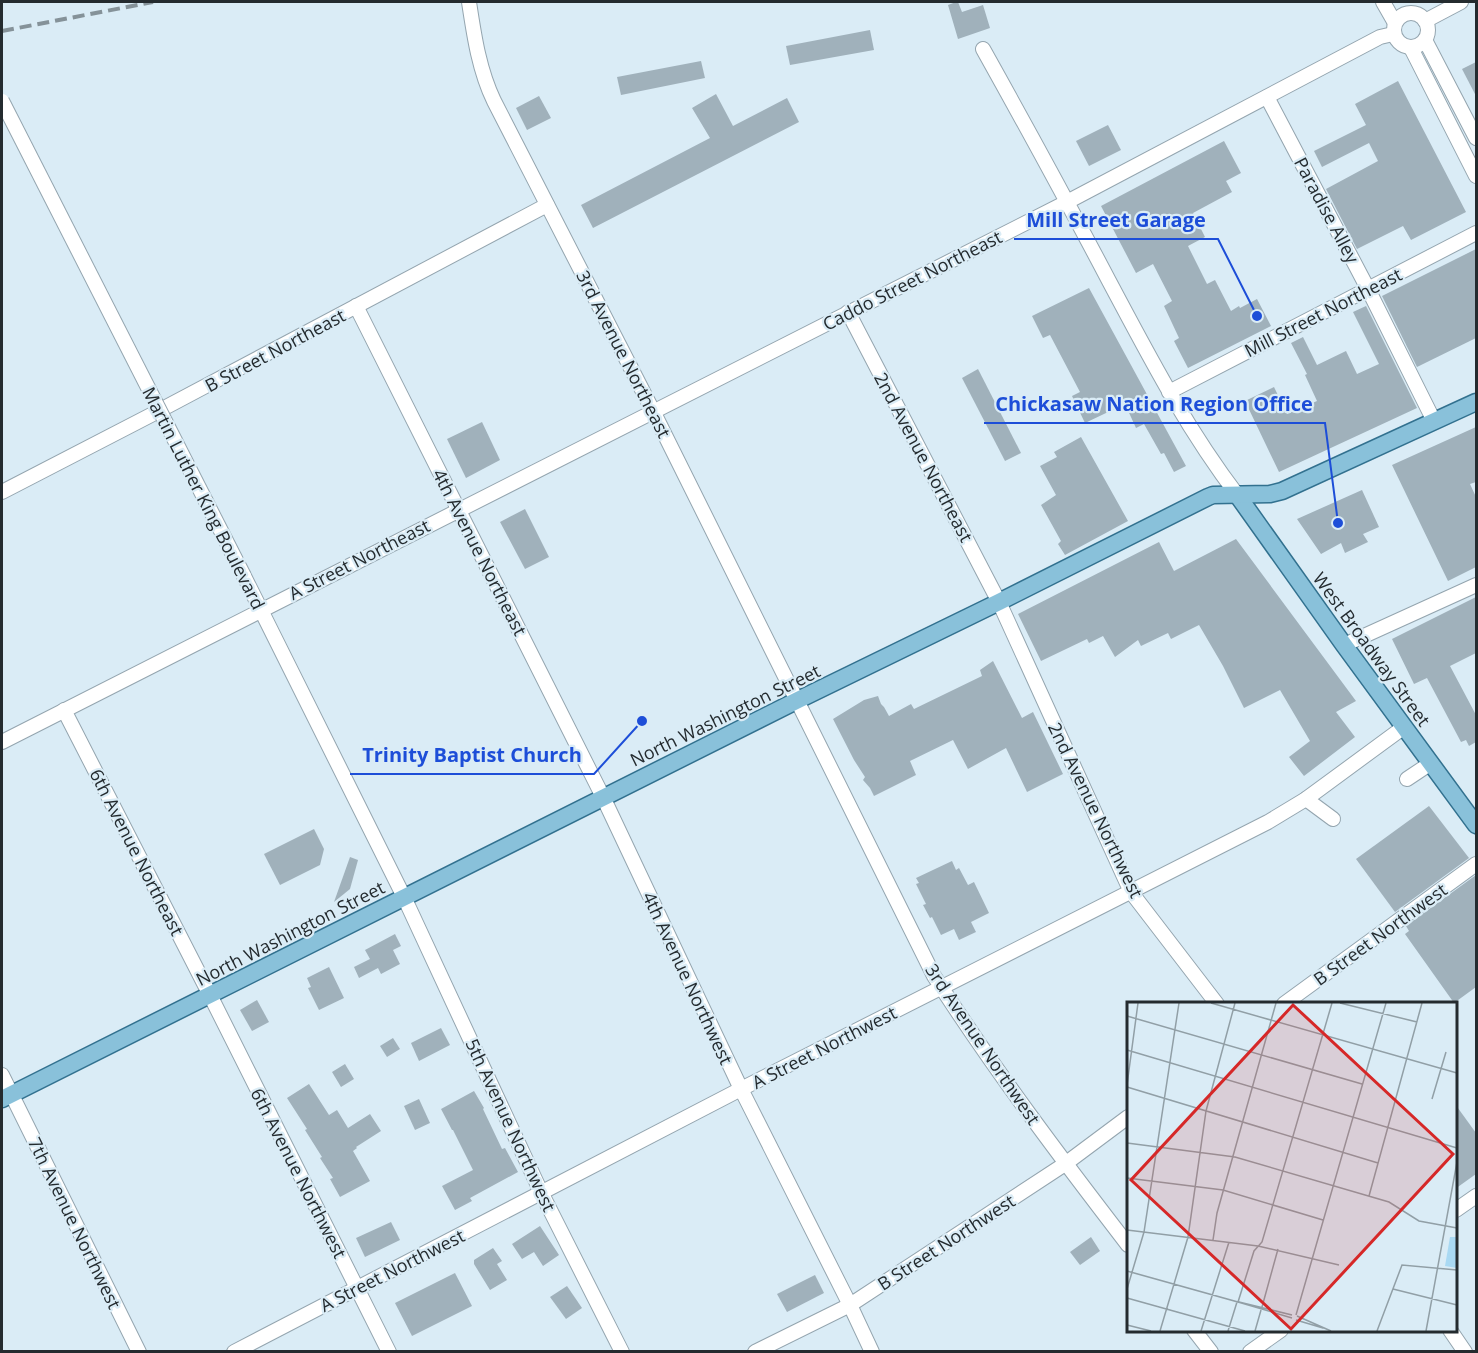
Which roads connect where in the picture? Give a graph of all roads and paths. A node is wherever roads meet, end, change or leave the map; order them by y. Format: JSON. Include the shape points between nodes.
{"nodes":[{"id":1,"x":469,"y":2,"type":"edge"},
{"id":2,"x":1383,"y":2,"type":"edge"},
{"id":3,"x":1461,"y":2,"type":"edge"},
{"id":4,"x":1417,"y":12,"type":"edge"},
{"id":5,"x":1394,"y":29,"type":"junction"},
{"id":6,"x":1425,"y":40,"type":"junction"},
{"id":7,"x":1411,"y":48,"type":"junction"},
{"id":8,"x":983,"y":49,"type":"dead end"},
{"id":9,"x":1267,"y":97,"type":"junction"},
{"id":10,"x":2,"y":101,"type":"edge"},
{"id":11,"x":1476,"y":138,"type":"edge"},
{"id":12,"x":1476,"y":176,"type":"edge"},
{"id":13,"x":1067,"y":202,"type":"junction"},
{"id":14,"x":547,"y":205,"type":"junction"},
{"id":15,"x":1476,"y":233,"type":"edge"},
{"id":16,"x":1368,"y":289,"type":"junction"},
{"id":17,"x":356,"y":306,"type":"junction"},
{"id":18,"x":848,"y":312,"type":"junction"},
{"id":19,"x":1169,"y":392,"type":"junction"},
{"id":20,"x":1476,"y":402,"type":"edge"},
{"id":21,"x":653,"y":411,"type":"junction"},
{"id":22,"x":1434,"y":421,"type":"junction"},
{"id":23,"x":2,"y":492,"type":"edge"},
{"id":24,"x":1238,"y":496,"type":"junction"},
{"id":25,"x":458,"y":509,"type":"junction"},
{"id":26,"x":1476,"y":585,"type":"edge"},
{"id":27,"x":999,"y":602,"type":"junction"},
{"id":28,"x":261,"y":609,"type":"junction"},
{"id":29,"x":1344,"y":645,"type":"junction"},
{"id":30,"x":798,"y":700,"type":"junction"},
{"id":31,"x":64,"y":710,"type":"junction"},
{"id":32,"x":1404,"y":727,"type":"junction"},
{"id":33,"x":2,"y":742,"type":"edge"},
{"id":34,"x":1431,"y":763,"type":"junction"},
{"id":35,"x":1407,"y":779,"type":"dead end"},
{"id":36,"x":603,"y":797,"type":"junction"},
{"id":37,"x":1306,"y":799,"type":"junction"},
{"id":38,"x":1333,"y":819,"type":"dead end"},
{"id":39,"x":1476,"y":825,"type":"edge"},
{"id":40,"x":1476,"y":864,"type":"edge"},
{"id":41,"x":1131,"y":892,"type":"junction"},
{"id":42,"x":404,"y":897,"type":"junction"},
{"id":43,"x":941,"y":987,"type":"junction"},
{"id":44,"x":210,"y":995,"type":"junction"},
{"id":45,"x":1215,"y":1002,"type":"edge"},
{"id":46,"x":1287,"y":1002,"type":"edge"},
{"id":47,"x":2,"y":1075,"type":"edge"},
{"id":48,"x":741,"y":1089,"type":"junction"},
{"id":49,"x":6,"y":1097,"type":"edge"},
{"id":50,"x":1127,"y":1119,"type":"edge"},
{"id":51,"x":1065,"y":1164,"type":"junction"},
{"id":52,"x":542,"y":1192,"type":"junction"},
{"id":53,"x":1476,"y":1196,"type":"edge"},
{"id":54,"x":1457,"y":1209,"type":"edge"},
{"id":55,"x":1127,"y":1244,"type":"edge"},
{"id":56,"x":357,"y":1288,"type":"junction"},
{"id":57,"x":850,"y":1305,"type":"junction"},
{"id":58,"x":1195,"y":1332,"type":"edge"},
{"id":59,"x":1278,"y":1332,"type":"edge"},
{"id":60,"x":1451,"y":1332,"type":"edge"},
{"id":61,"x":139,"y":1352,"type":"edge"},
{"id":62,"x":234,"y":1352,"type":"edge"},
{"id":63,"x":389,"y":1352,"type":"edge"},
{"id":64,"x":622,"y":1352,"type":"edge"},
{"id":65,"x":755,"y":1352,"type":"edge"},
{"id":66,"x":872,"y":1352,"type":"edge"},
{"id":67,"x":1210,"y":1352,"type":"edge"},
{"id":68,"x":1250,"y":1352,"type":"edge"},
{"id":69,"x":1465,"y":1352,"type":"edge"}],
"edges":[{"from":1,"to":14,"type":"street","name":"3rd Avenue Northeast","via":[[487,87]]},
{"from":2,"to":5,"type":"street"},
{"from":3,"to":4,"type":"street"},
{"from":4,"to":5,"type":"street","via":[[1402,15]]},
{"from":4,"to":6,"type":"street","via":[[1428,30]]},
{"from":5,"to":7,"type":"street","via":[[1399,43]]},
{"from":5,"to":9,"type":"street","name":"Caddo Street Northeast"},
{"from":6,"to":7,"type":"street"},
{"from":6,"to":11,"type":"street"},
{"from":7,"to":12,"type":"street"},
{"from":8,"to":13,"type":"street"},
{"from":9,"to":13,"type":"street","name":"Caddo Street Northeast"},
{"from":9,"to":16,"type":"street","name":"Paradise Alley"},
{"from":10,"to":28,"type":"street","name":"Martin Luther King Boulevard","bridge":true},
{"from":13,"to":18,"type":"street","name":"Caddo Street Northeast"},
{"from":13,"to":19,"type":"street"},
{"from":14,"to":17,"type":"street","name":"B Street Northeast"},
{"from":14,"to":21,"type":"street","name":"3rd Avenue Northeast"},
{"from":15,"to":16,"type":"street","name":"Mill Street Northeast"},
{"from":16,"to":19,"type":"street","name":"Mill Street Northeast"},
{"from":16,"to":22,"type":"street","name":"Paradise Alley"},
{"from":17,"to":23,"type":"street","name":"B Street Northeast"},
{"from":17,"to":25,"type":"street","name":"4th Avenue Northeast"},
{"from":18,"to":21,"type":"street","name":"Caddo Street Northeast"},
{"from":18,"to":27,"type":"street","name":"2nd Avenue Northeast"},
{"from":19,"to":24,"type":"street"},
{"from":20,"to":22,"type":"main road","name":"North Washington Street"},
{"from":21,"to":25,"type":"street","name":"A Street Northeast"},
{"from":21,"to":30,"type":"street","name":"3rd Avenue Northeast"},
{"from":22,"to":24,"type":"main road","name":"North Washington Street","via":[[1282,491]]},
{"from":24,"to":27,"type":"main road","name":"North Washington Street","via":[[1208,497]]},
{"from":24,"to":29,"type":"main road","name":"West Broadway Street"},
{"from":25,"to":28,"type":"street","name":"A Street Northeast"},
{"from":25,"to":36,"type":"street","name":"4th Avenue Northeast"},
{"from":26,"to":29,"type":"street"},
{"from":27,"to":30,"type":"main road","name":"North Washington Street"},
{"from":27,"to":41,"type":"street","name":"2nd Avenue Northwest"},
{"from":28,"to":31,"type":"street","name":"A Street Northeast"},
{"from":28,"to":42,"type":"street","name":"Martin Luther King Boulevard"},
{"from":29,"to":32,"type":"main road","name":"West Broadway Street"},
{"from":30,"to":36,"type":"main road","name":"North Washington Street"},
{"from":30,"to":43,"type":"street","name":"3rd Avenue Northwest"},
{"from":31,"to":33,"type":"street","name":"A Street Northeast"},
{"from":31,"to":44,"type":"street","name":"6th Avenue Northeast"},
{"from":32,"to":34,"type":"main road","name":"West Broadway Street"},
{"from":32,"to":37,"type":"street","name":"A Street Northwest"},
{"from":34,"to":35,"type":"street"},
{"from":34,"to":39,"type":"main road","name":"West Broadway Street"},
{"from":36,"to":42,"type":"main road","name":"North Washington Street"},
{"from":36,"to":48,"type":"street","name":"4th Avenue Northwest"},
{"from":37,"to":38,"type":"street"},
{"from":37,"to":41,"type":"street","name":"A Street Northwest"},
{"from":40,"to":46,"type":"street","name":"B Street Northwest"},
{"from":41,"to":43,"type":"street","name":"A Street Northwest"},
{"from":41,"to":45,"type":"street","name":"2nd Avenue Northwest"},
{"from":42,"to":44,"type":"main road","name":"North Washington Street"},
{"from":42,"to":52,"type":"street","name":"5th Avenue Northwest"},
{"from":43,"to":48,"type":"street","name":"A Street Northwest"},
{"from":43,"to":51,"type":"street","name":"3rd Avenue Northwest"},
{"from":44,"to":49,"type":"main road","name":"North Washington Street"},
{"from":44,"to":56,"type":"street","name":"6th Avenue Northwest"},
{"from":47,"to":49,"type":"street","name":"7th Avenue Northwest"},
{"from":48,"to":52,"type":"street","name":"A Street Northwest"},
{"from":48,"to":57,"type":"street","name":"4th Avenue Northwest"},
{"from":49,"to":61,"type":"street","name":"7th Avenue Northwest"},
{"from":50,"to":51,"type":"street","name":"B Street Northwest"},
{"from":51,"to":55,"type":"street","name":"3rd Avenue Northwest"},
{"from":51,"to":57,"type":"street","name":"B Street Northwest"},
{"from":52,"to":56,"type":"street","name":"A Street Northwest"},
{"from":52,"to":64,"type":"street","name":"5th Avenue Northwest"},
{"from":53,"to":54,"type":"street"},
{"from":56,"to":62,"type":"street","name":"A Street Northwest"},
{"from":56,"to":63,"type":"street","name":"6th Avenue Northwest"},
{"from":57,"to":65,"type":"street","name":"B Street Northwest"},
{"from":57,"to":66,"type":"street","name":"4th Avenue Northwest"},
{"from":58,"to":67,"type":"street"},
{"from":59,"to":68,"type":"street"},
{"from":60,"to":69,"type":"street"}]}
